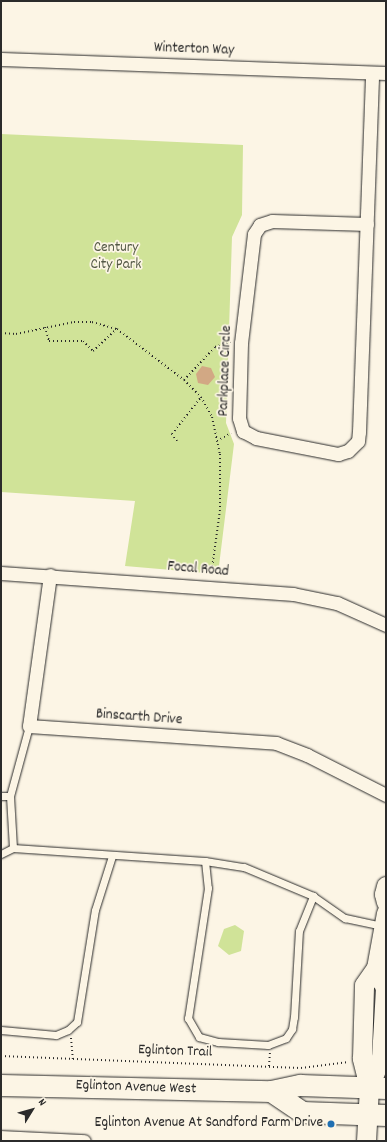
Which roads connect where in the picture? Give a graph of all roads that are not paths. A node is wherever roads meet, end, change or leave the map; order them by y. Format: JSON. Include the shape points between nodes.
{"nodes":[{"id":1,"x":1,"y":59,"type":"edge"},
{"id":2,"x":372,"y":73,"type":"junction"},
{"id":3,"x":386,"y":73,"type":"edge"},
{"id":4,"x":367,"y":224,"type":"junction"},
{"id":5,"x":1,"y":573,"type":"edge"},
{"id":6,"x":50,"y":575,"type":"junction"},
{"id":7,"x":386,"y":625,"type":"edge"},
{"id":8,"x":30,"y":726,"type":"junction"},
{"id":9,"x":386,"y":795,"type":"edge"},
{"id":10,"x":1,"y":796,"type":"edge"},
{"id":11,"x":10,"y":796,"type":"junction"},
{"id":12,"x":13,"y":848,"type":"junction"},
{"id":13,"x":1,"y":854,"type":"edge"},
{"id":14,"x":112,"y":856,"type":"junction"},
{"id":15,"x":204,"y":861,"type":"junction"},
{"id":16,"x":386,"y":886,"type":"edge"},
{"id":17,"x":313,"y":896,"type":"junction"},
{"id":18,"x":386,"y":902,"type":"edge"},
{"id":19,"x":385,"y":922,"type":"edge"},
{"id":20,"x":1,"y":1030,"type":"edge"},
{"id":21,"x":1,"y":1085,"type":"edge"},
{"id":22,"x":378,"y":1088,"type":"edge"},
{"id":23,"x":271,"y":1091,"type":"junction"},
{"id":24,"x":377,"y":1115,"type":"edge"},
{"id":25,"x":1,"y":1137,"type":"edge"},
{"id":26,"x":84,"y":1141,"type":"edge"},
{"id":27,"x":366,"y":1141,"type":"edge"}],
"edges":[{"from":1,"to":2,"type":"street","name":"Winterton Way"},
{"from":2,"to":3,"type":"street","name":"Winterton Way"},
{"from":2,"to":4,"type":"street","name":"Parkplace Circle"},
{"from":4,"to":4,"type":"street","name":"Parkplace Circle","via":[[358,441],[348,450],[338,454],[260,440],[240,426],[241,343],[252,242],[257,227],[272,221]]},
{"from":5,"to":6,"type":"street","name":"Focal Road"},
{"from":6,"to":7,"type":"street","name":"Focal Road","via":[[316,598],[337,603]]},
{"from":6,"to":8,"type":"street"},
{"from":8,"to":9,"type":"street","name":"Binscarth Drive","via":[[276,743],[307,755]]},
{"from":8,"to":11,"type":"lane"},
{"from":10,"to":11,"type":"lane"},
{"from":11,"to":12,"type":"lane"},
{"from":12,"to":13,"type":"lane"},
{"from":12,"to":14,"type":"lane"},
{"from":14,"to":15,"type":"lane"},
{"from":14,"to":20,"type":"lane","via":[[95,910],[77,1022],[68,1030],[56,1035]]},
{"from":15,"to":17,"type":"lane","via":[[244,867]]},
{"from":15,"to":17,"type":"lane","via":[[208,888],[188,1018],[199,1037],[218,1042],[268,1044],[286,1038],[292,1029],[294,1017],[299,931]]},
{"from":16,"to":18,"type":"street"},
{"from":17,"to":19,"type":"lane","via":[[345,918]]},
{"from":19,"to":22,"type":"street","via":[[376,968],[364,985],[362,1058]]},
{"from":21,"to":23,"type":"main road","name":"Eglinton Avenue West"},
{"from":22,"to":23,"type":"main road","name":"Eglinton Avenue West","via":[[300,1085]]},
{"from":22,"to":24,"type":"street"},
{"from":23,"to":24,"type":"main road","via":[[302,1112]]},
{"from":24,"to":27,"type":"street"},
{"from":25,"to":26,"type":"street"}]}
